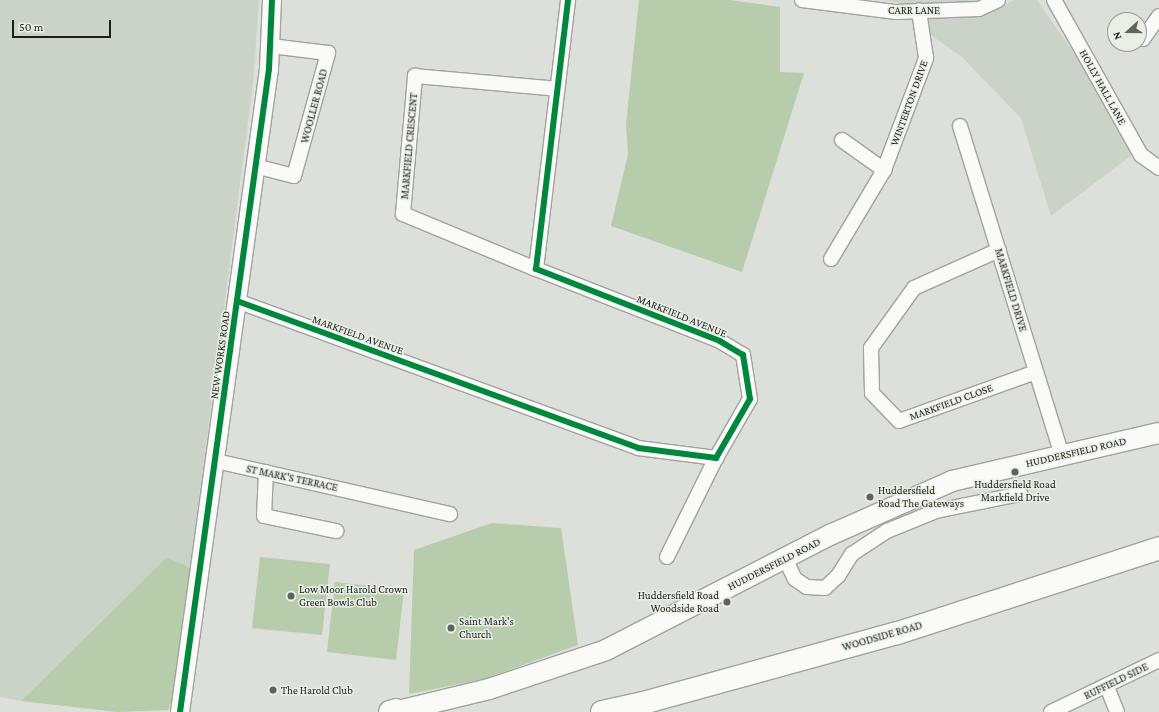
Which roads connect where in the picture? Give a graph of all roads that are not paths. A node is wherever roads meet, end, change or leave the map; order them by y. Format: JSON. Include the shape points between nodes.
{"nodes":[{"id":1,"x":272,"y":0,"type":"edge"},
{"id":2,"x":568,"y":0,"type":"edge"},
{"id":3,"x":802,"y":0,"type":"edge"},
{"id":4,"x":998,"y":0,"type":"edge"},
{"id":5,"x":1054,"y":0,"type":"edge"},
{"id":6,"x":919,"y":11,"type":"junction"},
{"id":7,"x":1159,"y":16,"type":"edge"},
{"id":8,"x":1147,"y":33,"type":"edge"},
{"id":9,"x":270,"y":46,"type":"junction"},
{"id":10,"x":557,"y":89,"type":"junction"},
{"id":11,"x":960,"y":126,"type":"dead end"},
{"id":12,"x":842,"y":140,"type":"dead end"},
{"id":13,"x":255,"y":166,"type":"junction"},
{"id":14,"x":1159,"y":168,"type":"edge"},
{"id":15,"x":884,"y":170,"type":"junction"},
{"id":16,"x":998,"y":250,"type":"junction"},
{"id":17,"x":831,"y":259,"type":"dead end"},
{"id":18,"x":536,"y":269,"type":"junction"},
{"id":19,"x":238,"y":301,"type":"junction"},
{"id":20,"x":1036,"y":372,"type":"junction"},
{"id":21,"x":1159,"y":433,"type":"edge"},
{"id":22,"x":1062,"y":455,"type":"junction"},
{"id":23,"x":716,"y":458,"type":"junction"},
{"id":24,"x":216,"y":461,"type":"junction"},
{"id":25,"x":266,"y":472,"type":"junction"},
{"id":26,"x":1020,"y":494,"type":"dead end"},
{"id":27,"x":450,"y":514,"type":"dead end"},
{"id":28,"x":336,"y":531,"type":"dead end"},
{"id":29,"x":1159,"y":548,"type":"edge"},
{"id":30,"x":667,"y":558,"type":"dead end"},
{"id":31,"x":785,"y":558,"type":"junction"},
{"id":32,"x":1159,"y":660,"type":"edge"},
{"id":33,"x":1107,"y":686,"type":"junction"},
{"id":34,"x":393,"y":711,"type":"edge"},
{"id":35,"x":180,"y":712,"type":"edge"},
{"id":36,"x":602,"y":712,"type":"edge"},
{"id":37,"x":1051,"y":712,"type":"edge"},
{"id":38,"x":1117,"y":712,"type":"edge"}],
"edges":[{"from":1,"to":9,"type":"street","name":"NEW WORKS ROAD"},
{"from":2,"to":10,"type":"street"},
{"from":3,"to":6,"type":"street","name":"CARR LANE","via":[[896,12]]},
{"from":4,"to":6,"type":"street","name":"CARR LANE","via":[[980,8]]},
{"from":5,"to":14,"type":"street","name":"HOLLY HALL LANE","via":[[1141,155]]},
{"from":6,"to":15,"type":"street","name":"WINTERTON DRIVE","via":[[926,58]]},
{"from":7,"to":8,"type":"street"},
{"from":9,"to":13,"type":"street","name":"NEW WORKS ROAD"},
{"from":9,"to":13,"type":"street","name":"WOOLLER ROAD","via":[[328,53],[294,176]]},
{"from":10,"to":18,"type":"street"},
{"from":10,"to":18,"type":"street","name":"MARKFIELD CRESCENT","via":[[416,76],[403,214]]},
{"from":11,"to":16,"type":"street","name":"MARKFIELD DRIVE"},
{"from":12,"to":15,"type":"street"},
{"from":13,"to":19,"type":"street","name":"NEW WORKS ROAD"},
{"from":15,"to":17,"type":"street","name":"WINTERTON DRIVE"},
{"from":16,"to":20,"type":"street","name":"MARKFIELD DRIVE"},
{"from":16,"to":20,"type":"street","name":"MARKFIELD CLOSE","via":[[914,288],[871,348],[872,393],[899,421]]},
{"from":18,"to":23,"type":"street","name":"MARKFIELD AVENUE","via":[[720,341],[743,355],[750,399]]},
{"from":19,"to":23,"type":"street","name":"MARKFIELD AVENUE","via":[[638,448]]},
{"from":19,"to":24,"type":"street","name":"NEW WORKS ROAD"},
{"from":20,"to":22,"type":"street","name":"MARKFIELD DRIVE"},
{"from":21,"to":22,"type":"main road","name":"HUDDERSFIELD ROAD"},
{"from":22,"to":31,"type":"main road","name":"HUDDERSFIELD ROAD","via":[[952,481]]},
{"from":23,"to":30,"type":"street"},
{"from":24,"to":25,"type":"street","name":"ST MARK'S TERRACE"},
{"from":24,"to":35,"type":"street","name":"NEW WORKS ROAD"},
{"from":25,"to":27,"type":"street","name":"ST MARK'S TERRACE"},
{"from":25,"to":28,"type":"street","via":[[264,516]]},
{"from":26,"to":31,"type":"street","via":[[936,511],[887,531],[852,554],[838,576],[825,588],[807,587],[795,579]]},
{"from":29,"to":36,"type":"main road","name":"WOODSIDE ROAD","via":[[898,633],[644,703]]},
{"from":31,"to":34,"type":"main road","name":"HUDDERSFIELD ROAD","via":[[606,650],[489,689]]},
{"from":32,"to":33,"type":"street","name":"RUFFIELD SIDE"},
{"from":33,"to":37,"type":"street","name":"RUFFIELD SIDE"},
{"from":33,"to":38,"type":"street"}]}
